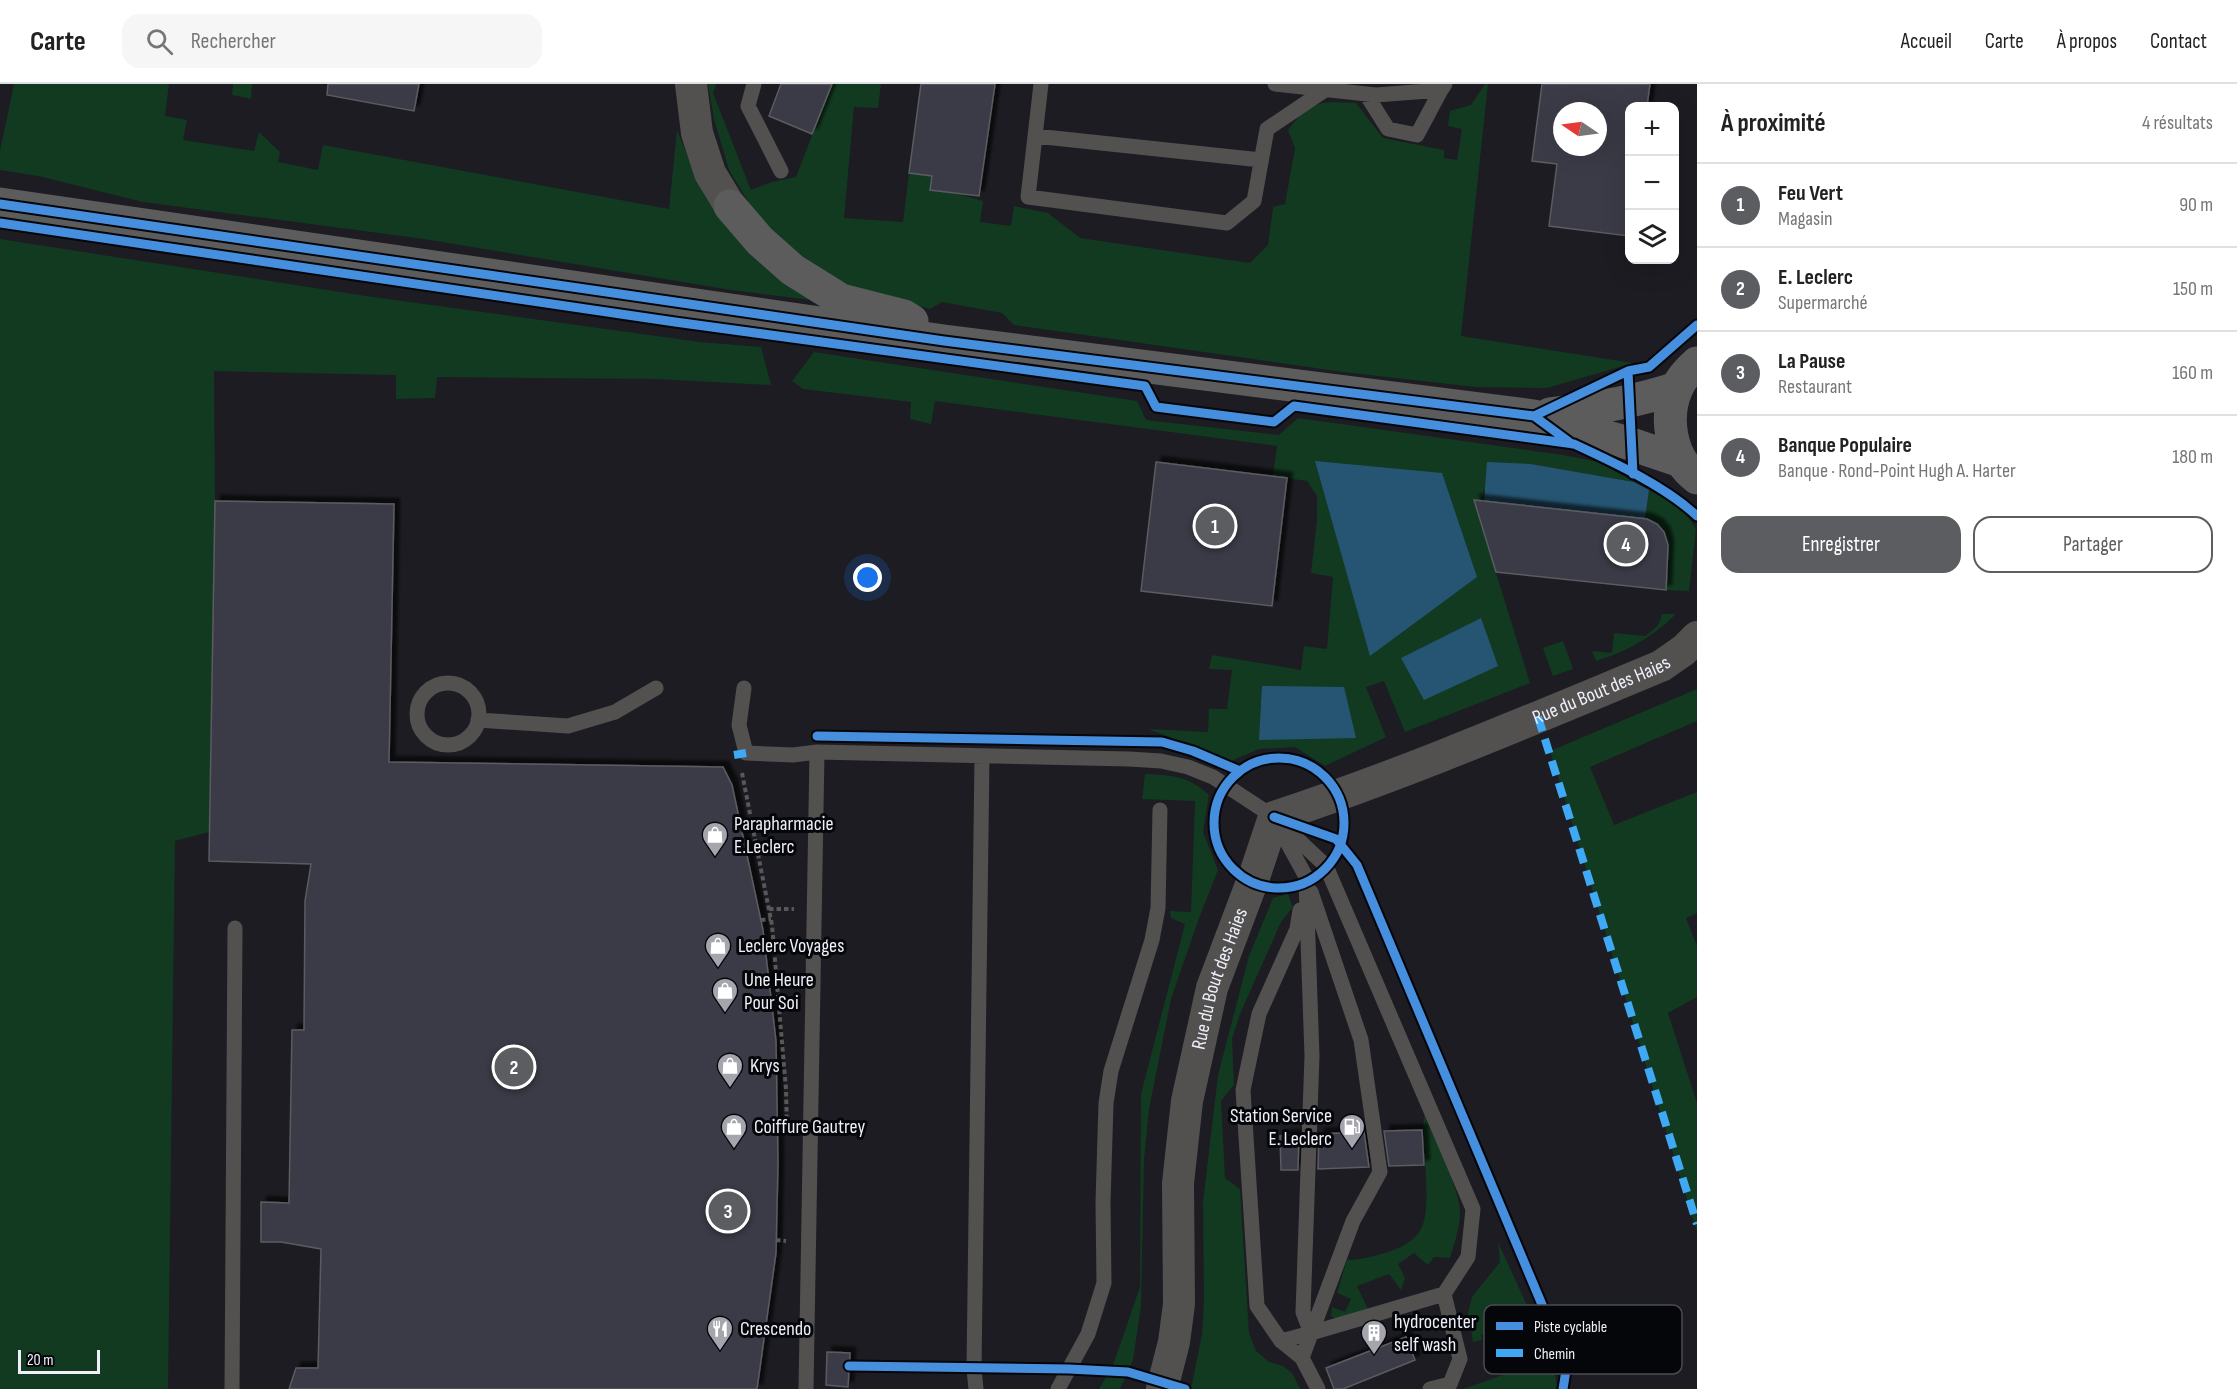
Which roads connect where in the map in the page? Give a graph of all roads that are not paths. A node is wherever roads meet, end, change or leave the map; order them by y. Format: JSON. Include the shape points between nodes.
{"nodes":[{"id":1,"x":754,"y":84,"type":"edge"},
{"id":2,"x":1041,"y":84,"type":"edge"},
{"id":3,"x":1275,"y":84,"type":"edge"},
{"id":4,"x":691,"y":85,"type":"edge"},
{"id":5,"x":1443,"y":87,"type":"edge"},
{"id":6,"x":1325,"y":90,"type":"junction"},
{"id":7,"x":1366,"y":94,"type":"junction"},
{"id":8,"x":1035,"y":136,"type":"junction"},
{"id":9,"x":1261,"y":160,"type":"junction"},
{"id":10,"x":781,"y":171,"type":"dead end"},
{"id":11,"x":0,"y":204,"type":"edge"},
{"id":12,"x":730,"y":206,"type":"joint"},
{"id":13,"x":944,"y":341,"type":"junction"},
{"id":14,"x":1697,"y":363,"type":"edge"},
{"id":15,"x":1677,"y":388,"type":"junction"},
{"id":16,"x":1534,"y":416,"type":"junction"},
{"id":17,"x":1689,"y":469,"type":"edge"},
{"id":18,"x":1697,"y":637,"type":"edge"},
{"id":19,"x":656,"y":688,"type":"dead end"},
{"id":20,"x":744,"y":688,"type":"dead end"},
{"id":21,"x":478,"y":720,"type":"junction"},
{"id":22,"x":818,"y":752,"type":"junction"},
{"id":23,"x":982,"y":757,"type":"junction"},
{"id":24,"x":1160,"y":810,"type":"dead end"},
{"id":25,"x":1274,"y":817,"type":"junction"},
{"id":26,"x":1305,"y":875,"type":"junction"},
{"id":27,"x":235,"y":928,"type":"dead end"},
{"id":28,"x":1444,"y":1294,"type":"junction"},
{"id":29,"x":1311,"y":1333,"type":"junction"},
{"id":30,"x":1281,"y":1341,"type":"junction"},
{"id":31,"x":1302,"y":1358,"type":"junction"},
{"id":32,"x":232,"y":1389,"type":"edge"},
{"id":33,"x":806,"y":1389,"type":"edge"},
{"id":34,"x":976,"y":1389,"type":"edge"},
{"id":35,"x":1058,"y":1389,"type":"edge"},
{"id":36,"x":1162,"y":1389,"type":"edge"},
{"id":37,"x":1318,"y":1389,"type":"edge"},
{"id":38,"x":1430,"y":1389,"type":"edge"}],
"edges":[{"from":1,"to":10,"type":"lane","via":[[748,106]]},
{"from":2,"to":8,"type":"lane"},
{"from":3,"to":6,"type":"lane"},
{"from":4,"to":12,"type":"street","via":[[697,133],[710,173]]},
{"from":5,"to":7,"type":"lane"},
{"from":5,"to":7,"type":"lane","via":[[1417,135],[1388,129]]},
{"from":6,"to":7,"type":"lane"},
{"from":6,"to":9,"type":"lane","via":[[1267,129]]},
{"from":8,"to":9,"type":"lane"},
{"from":8,"to":9,"type":"lane","via":[[1028,196],[1227,223],[1254,201]]},
{"from":11,"to":13,"type":"main road"},
{"from":12,"to":13,"type":"main road","via":[[760,241],[793,270],[841,300],[904,316]]},
{"from":13,"to":16,"type":"main road"},
{"from":14,"to":15,"type":"main road"},
{"from":15,"to":16,"type":"main road","via":[[1606,407]]},
{"from":15,"to":17,"type":"main road","via":[[1670,413],[1671,437]]},
{"from":16,"to":17,"type":"main road","via":[[1622,441]]},
{"from":18,"to":25,"type":"street","name":"Rue du Bout des Haies","via":[[1661,666],[1488,737]]},
{"from":19,"to":21,"type":"lane","via":[[615,712],[568,726]]},
{"from":20,"to":22,"type":"lane","via":[[739,725],[746,753]]},
{"from":21,"to":21,"type":"lane","via":[[475,698],[468,689],[450,682],[427,690],[417,707],[422,732],[437,744],[459,743],[468,737]]},
{"from":22,"to":23,"type":"lane"},
{"from":22,"to":33,"type":"lane"},
{"from":23,"to":25,"type":"lane","via":[[1161,761],[1214,777]]},
{"from":23,"to":34,"type":"lane"},
{"from":24,"to":35,"type":"lane","via":[[1158,908],[1111,1071],[1106,1103],[1104,1283],[1088,1334]]},
{"from":25,"to":26,"type":"lane"},
{"from":25,"to":28,"type":"lane","via":[[1326,867],[1473,1209],[1468,1257]]},
{"from":25,"to":36,"type":"street","name":"Rue du Bout des Haies","via":[[1212,988],[1189,1090],[1178,1184],[1179,1304]]},
{"from":26,"to":29,"type":"lane","via":[[1312,1056],[1303,1312]]},
{"from":26,"to":29,"type":"lane","via":[[1361,1040],[1380,1172],[1353,1221]]},
{"from":26,"to":30,"type":"lane","via":[[1297,929],[1259,1014],[1243,1090],[1257,1306]]},
{"from":27,"to":32,"type":"lane"},
{"from":28,"to":29,"type":"lane"},
{"from":28,"to":38,"type":"lane","via":[[1460,1359],[1450,1383]]},
{"from":29,"to":30,"type":"lane"},
{"from":29,"to":31,"type":"lane"},
{"from":30,"to":31,"type":"lane"},
{"from":31,"to":37,"type":"lane"}]}
